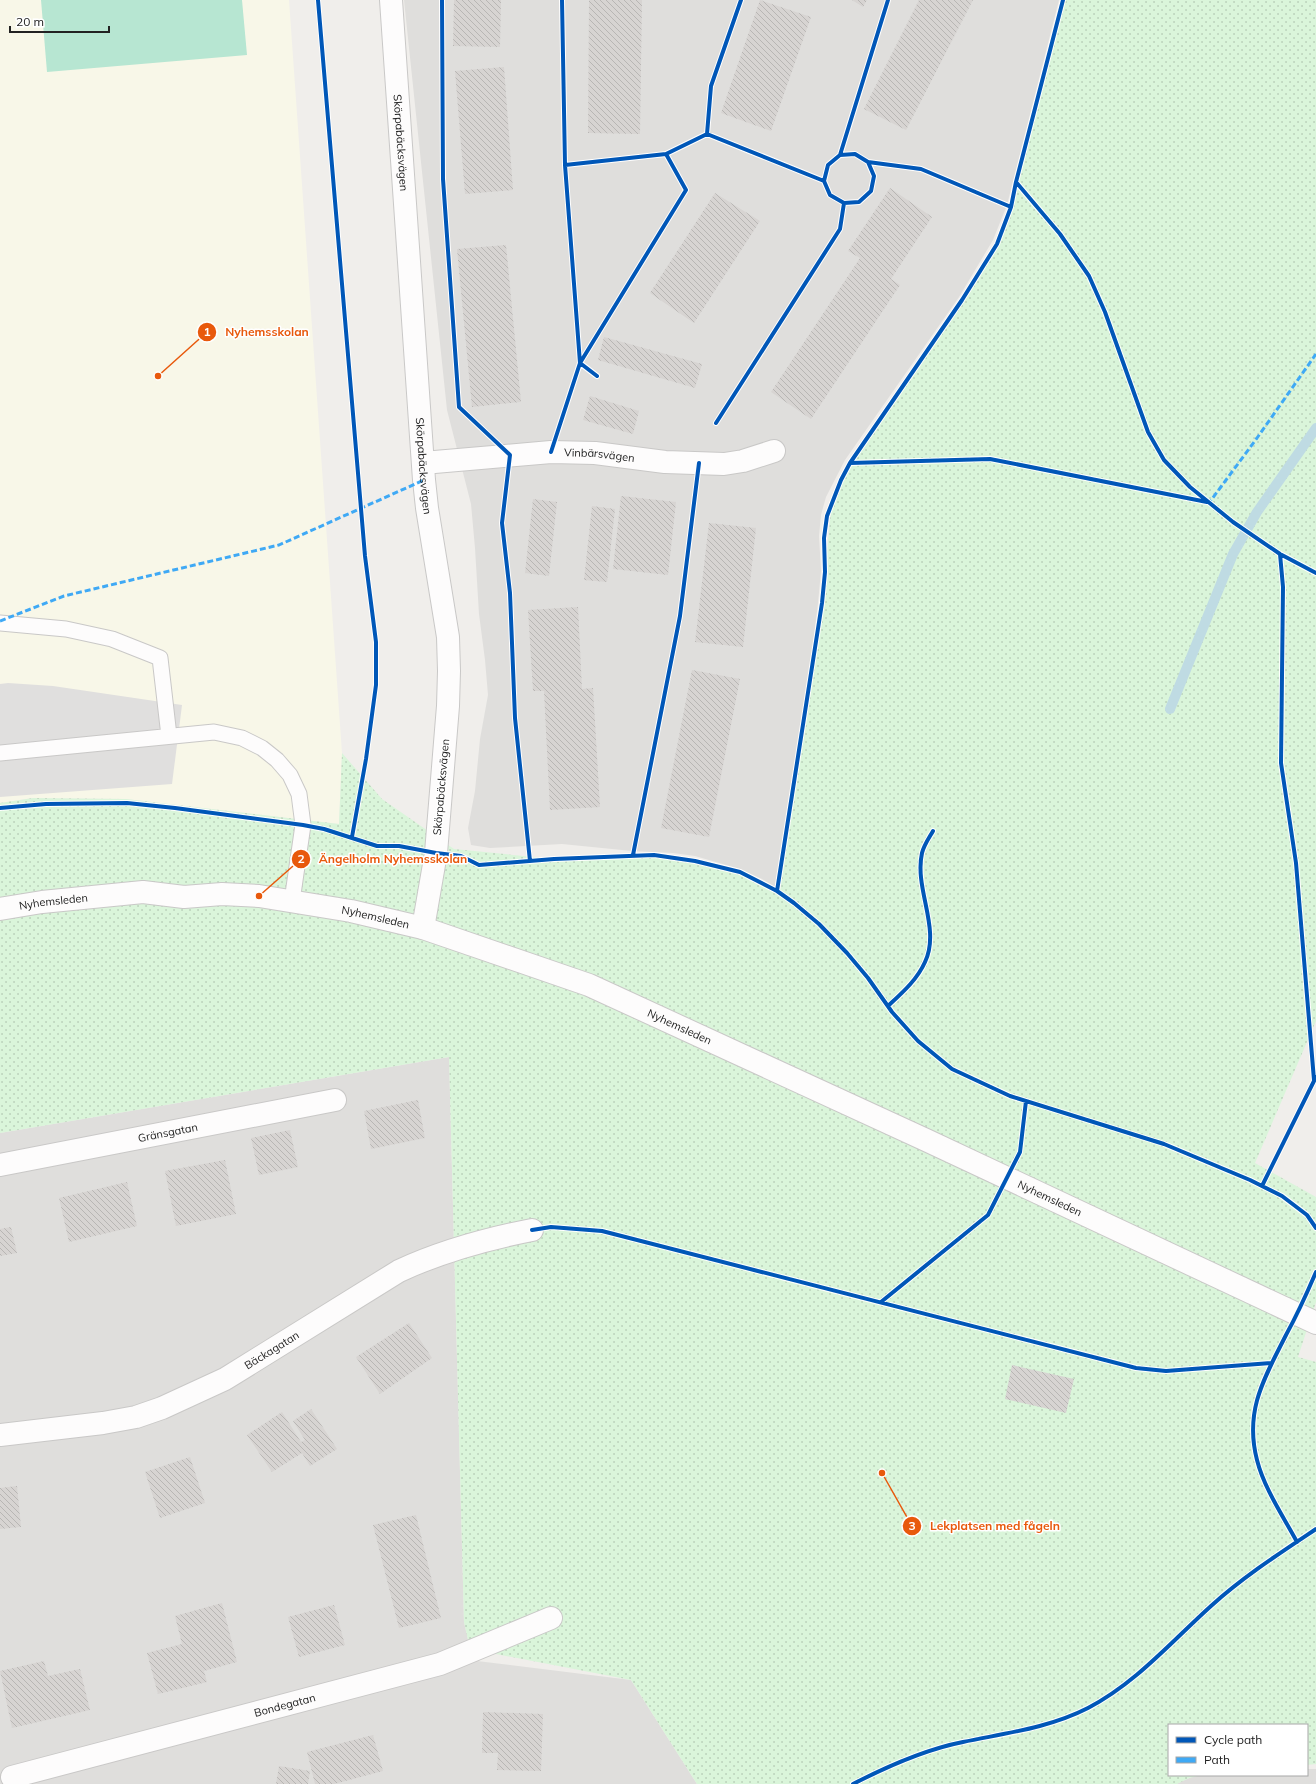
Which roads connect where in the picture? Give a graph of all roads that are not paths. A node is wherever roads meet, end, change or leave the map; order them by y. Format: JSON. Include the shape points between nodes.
{"nodes":[{"id":1,"x":391,"y":0,"type":"edge"},
{"id":2,"x":774,"y":450,"type":"dead end"},
{"id":3,"x":423,"y":463,"type":"junction"},
{"id":4,"x":0,"y":623,"type":"edge"},
{"id":5,"x":169,"y":736,"type":"junction"},
{"id":6,"x":0,"y":753,"type":"edge"},
{"id":7,"x":292,"y":901,"type":"junction"},
{"id":8,"x":0,"y":909,"type":"edge"},
{"id":9,"x":423,"y":928,"type":"junction"},
{"id":10,"x":335,"y":1100,"type":"dead end"},
{"id":11,"x":0,"y":1165,"type":"edge"},
{"id":12,"x":532,"y":1230,"type":"dead end"},
{"id":13,"x":1316,"y":1323,"type":"edge"},
{"id":14,"x":0,"y":1435,"type":"edge"},
{"id":15,"x":551,"y":1618,"type":"dead end"},
{"id":16,"x":10,"y":1780,"type":"edge"}],
"edges":[{"from":1,"to":3,"type":"street","name":"Skörpabäcksvägen"},
{"from":2,"to":3,"type":"street","name":"Vinbärsvägen","via":[[743,461],[724,464],[664,462],[595,453],[551,452]]},
{"from":3,"to":9,"type":"street","name":"Skörpabäcksvägen","via":[[427,508],[448,637],[449,671],[436,853]]},
{"from":4,"to":5,"type":"lane","via":[[66,629],[112,639],[160,658]]},
{"from":5,"to":6,"type":"lane"},
{"from":5,"to":7,"type":"lane","via":[[214,732],[242,738],[262,748],[277,760],[290,776],[299,794],[303,825]]},
{"from":7,"to":8,"type":"street","name":"Nyhemsleden","via":[[259,896],[222,894],[184,897],[143,892]]},
{"from":7,"to":9,"type":"street","name":"Nyhemsleden","via":[[351,911]]},
{"from":9,"to":13,"type":"street","name":"Nyhemsleden","via":[[589,985]]},
{"from":10,"to":11,"type":"street","name":"Gränsgatan"},
{"from":12,"to":14,"type":"street","name":"Bäckagatan","via":[[454,1248],[399,1270],[231,1375],[162,1408],[103,1423]]},
{"from":15,"to":16,"type":"street","name":"Bondegatan","via":[[440,1664]]}]}
